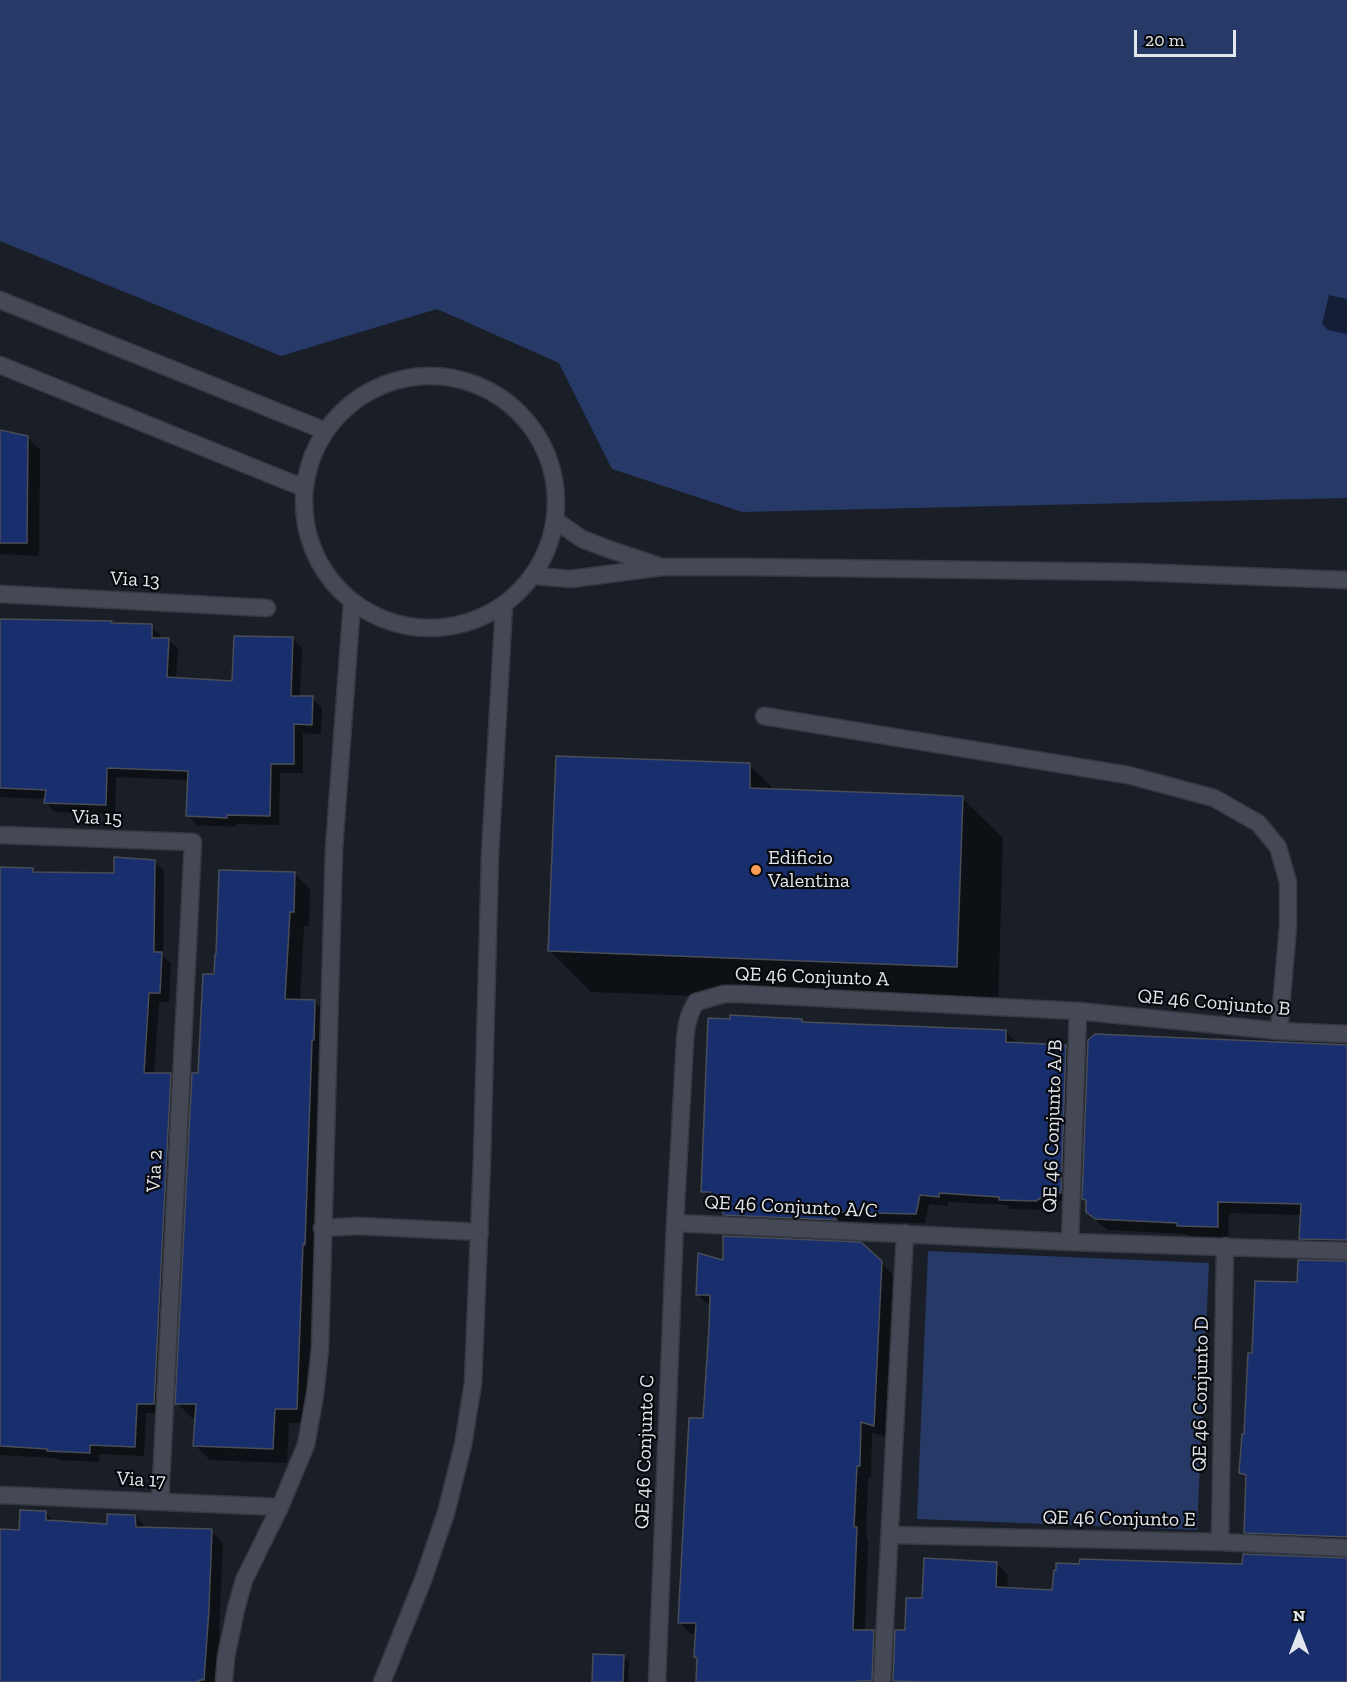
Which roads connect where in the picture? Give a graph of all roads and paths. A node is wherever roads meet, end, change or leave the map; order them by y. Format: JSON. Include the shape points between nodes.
{"nodes":[{"id":1,"x":0,"y":300,"type":"edge"},
{"id":2,"x":0,"y":365,"type":"edge"},
{"id":3,"x":323,"y":430,"type":"junction"},
{"id":4,"x":304,"y":489,"type":"junction"},
{"id":5,"x":555,"y":520,"type":"junction"},
{"id":6,"x":662,"y":567,"type":"junction"},
{"id":7,"x":535,"y":576,"type":"junction"},
{"id":8,"x":1347,"y":580,"type":"edge"},
{"id":9,"x":0,"y":594,"type":"edge"},
{"id":10,"x":352,"y":602,"type":"junction"},
{"id":11,"x":504,"y":606,"type":"junction"},
{"id":12,"x":267,"y":608,"type":"dead end"},
{"id":13,"x":764,"y":716,"type":"dead end"},
{"id":14,"x":0,"y":835,"type":"edge"},
{"id":15,"x":193,"y":842,"type":"joint"},
{"id":16,"x":1078,"y":1011,"type":"junction"},
{"id":17,"x":1279,"y":1031,"type":"junction"},
{"id":18,"x":1347,"y":1034,"type":"edge"},
{"id":19,"x":675,"y":1223,"type":"junction"},
{"id":20,"x":322,"y":1228,"type":"junction"},
{"id":21,"x":480,"y":1232,"type":"junction"},
{"id":22,"x":905,"y":1233,"type":"junction"},
{"id":23,"x":1070,"y":1242,"type":"junction"},
{"id":24,"x":1224,"y":1246,"type":"junction"},
{"id":25,"x":1347,"y":1251,"type":"edge"},
{"id":26,"x":0,"y":1495,"type":"edge"},
{"id":27,"x":160,"y":1502,"type":"junction"},
{"id":28,"x":280,"y":1507,"type":"junction"},
{"id":29,"x":891,"y":1535,"type":"junction"},
{"id":30,"x":1220,"y":1542,"type":"junction"},
{"id":31,"x":1347,"y":1548,"type":"edge"},
{"id":32,"x":224,"y":1682,"type":"edge"},
{"id":33,"x":382,"y":1682,"type":"edge"},
{"id":34,"x":657,"y":1682,"type":"edge"},
{"id":35,"x":882,"y":1682,"type":"edge"}],
"edges":[{"from":1,"to":3,"type":"street"},
{"from":2,"to":4,"type":"street"},
{"from":3,"to":4,"type":"street"},
{"from":3,"to":5,"type":"street","via":[[366,392],[406,377],[448,376],[489,389],[523,414],[547,449],[558,490]]},
{"from":4,"to":10,"type":"street","via":[[308,539],[325,573]]},
{"from":5,"to":6,"type":"street","via":[[582,539]]},
{"from":5,"to":7,"type":"street"},
{"from":6,"to":7,"type":"street","via":[[571,579]]},
{"from":6,"to":8,"type":"street","via":[[1123,572]]},
{"from":7,"to":11,"type":"street"},
{"from":9,"to":12,"type":"street","name":"Via 13"},
{"from":10,"to":11,"type":"street","via":[[388,621],[427,628],[467,623]]},
{"from":10,"to":20,"type":"street","via":[[334,849]]},
{"from":11,"to":21,"type":"street","via":[[490,855]]},
{"from":13,"to":17,"type":"street","via":[[1128,775],[1214,798],[1258,823],[1278,847],[1288,882]]},
{"from":14,"to":15,"type":"street","name":"Via 15"},
{"from":15,"to":27,"type":"street","name":"Via 2"},
{"from":16,"to":17,"type":"street","name":"QE 46 Conjunto B"},
{"from":16,"to":19,"type":"street","name":"QE 46 Conjunto A","via":[[740,994],[696,1002],[686,1024]]},
{"from":16,"to":23,"type":"street","name":"QE 46 Conjunto A/B"},
{"from":17,"to":18,"type":"street","name":"QE 46 Conjunto B"},
{"from":19,"to":22,"type":"street","name":"QE 46 Conjunto A/C"},
{"from":19,"to":34,"type":"street","name":"QE 46 Conjunto C"},
{"from":20,"to":21,"type":"street"},
{"from":20,"to":28,"type":"street","via":[[320,1349],[315,1395],[306,1446]]},
{"from":21,"to":33,"type":"street","via":[[473,1383],[463,1445],[439,1535]]},
{"from":22,"to":23,"type":"street","name":"QE 46 Conjunto A/B"},
{"from":22,"to":29,"type":"street"},
{"from":23,"to":24,"type":"street","name":"QE 46 Conjunto A/B"},
{"from":24,"to":25,"type":"street"},
{"from":24,"to":30,"type":"street","name":"QE 46 Conjunto D"},
{"from":26,"to":27,"type":"street","name":"Via 17"},
{"from":27,"to":28,"type":"street","name":"Via 17"},
{"from":28,"to":32,"type":"street","via":[[244,1580]]},
{"from":29,"to":30,"type":"street","name":"QE 46 Conjunto E"},
{"from":29,"to":35,"type":"street"},
{"from":30,"to":31,"type":"street","name":"QE 46 Conjunto E"}]}
